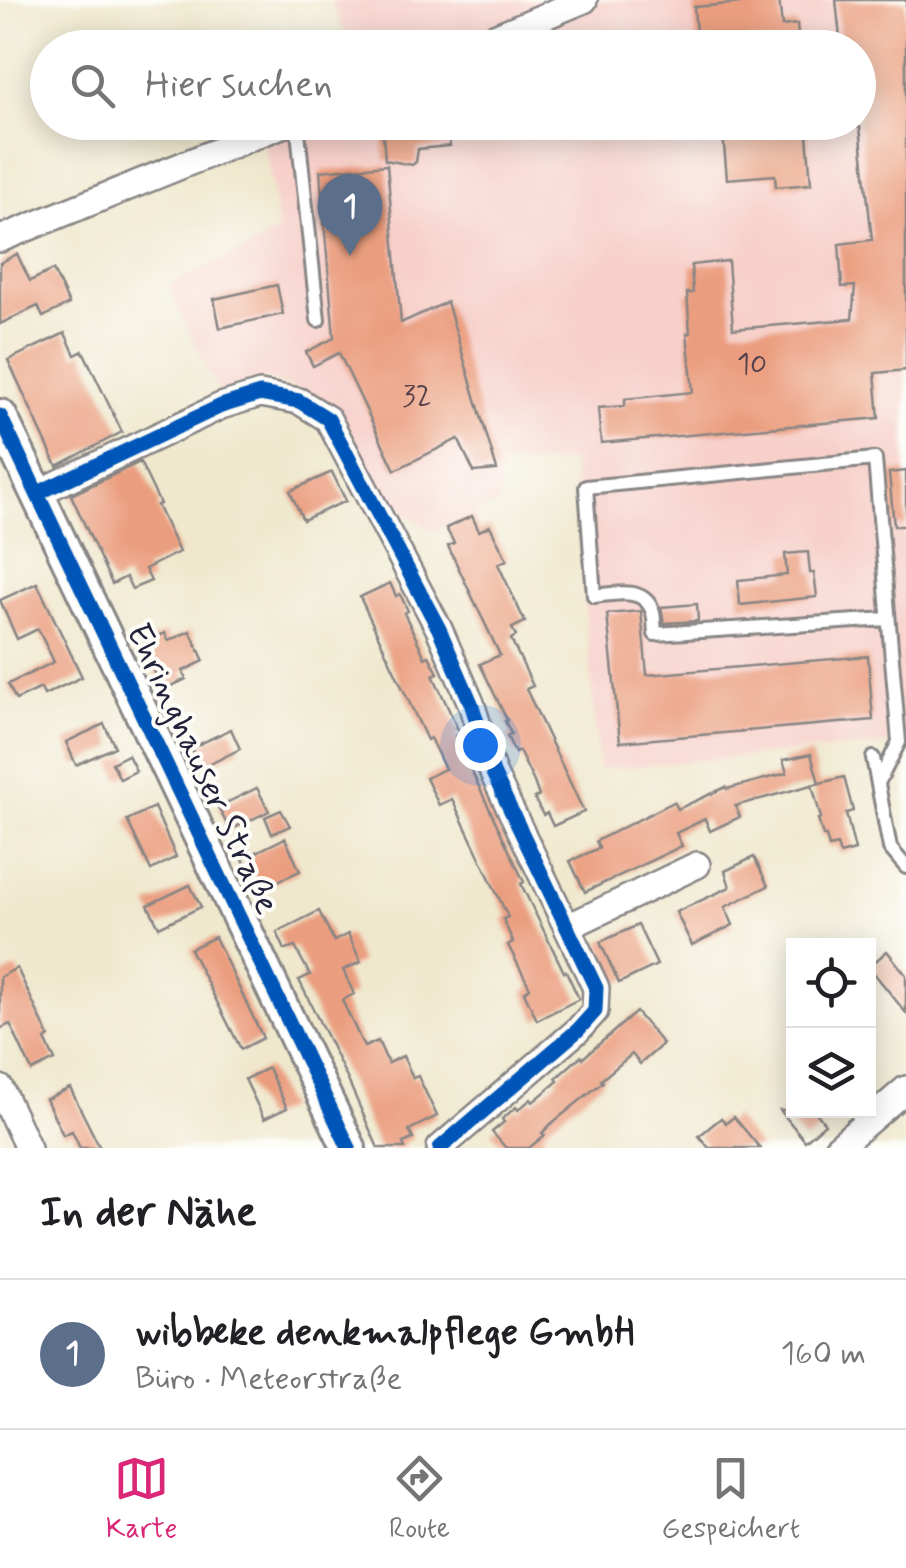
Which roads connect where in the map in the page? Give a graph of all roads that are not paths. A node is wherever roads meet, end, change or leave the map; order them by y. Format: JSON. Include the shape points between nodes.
{"nodes":[{"id":1,"x":584,"y":0,"type":"edge"},
{"id":2,"x":512,"y":30,"type":"edge"},
{"id":3,"x":248,"y":140,"type":"edge"},
{"id":4,"x":295,"y":140,"type":"edge"},
{"id":5,"x":0,"y":239,"type":"edge"},
{"id":6,"x":318,"y":320,"type":"dead end"},
{"id":7,"x":0,"y":416,"type":"edge"},
{"id":8,"x":38,"y":494,"type":"junction"},
{"id":9,"x":888,"y":619,"type":"junction"},
{"id":10,"x":873,"y":758,"type":"dead end"},
{"id":11,"x":878,"y":783,"type":"junction"},
{"id":12,"x":698,"y":865,"type":"dead end"},
{"id":13,"x":906,"y":867,"type":"edge"},
{"id":14,"x":568,"y":927,"type":"junction"},
{"id":15,"x":0,"y":1088,"type":"edge"},
{"id":16,"x":906,"y":1089,"type":"edge"},
{"id":17,"x":28,"y":1148,"type":"edge"},
{"id":18,"x":349,"y":1148,"type":"edge"},
{"id":19,"x":440,"y":1148,"type":"edge"},
{"id":20,"x":837,"y":1148,"type":"edge"}],
"edges":[{"from":1,"to":2,"type":"street"},
{"from":3,"to":5,"type":"street"},
{"from":4,"to":6,"type":"lane"},
{"from":7,"to":8,"type":"street","name":"Ehringhauser Straße"},
{"from":8,"to":14,"type":"street","via":[[260,394],[299,401],[328,418],[439,629],[493,773]]},
{"from":8,"to":18,"type":"street","name":"Ehringhauser Straße"},
{"from":9,"to":9,"type":"lane","via":[[874,459],[586,488],[594,596],[642,597],[652,609],[655,634]]},
{"from":9,"to":11,"type":"lane","via":[[899,742]]},
{"from":10,"to":11,"type":"lane"},
{"from":11,"to":13,"type":"lane","via":[[890,848]]},
{"from":12,"to":14,"type":"street"},
{"from":14,"to":19,"type":"street","via":[[596,988],[595,1012]]},
{"from":15,"to":17,"type":"street"},
{"from":16,"to":20,"type":"street"}]}
